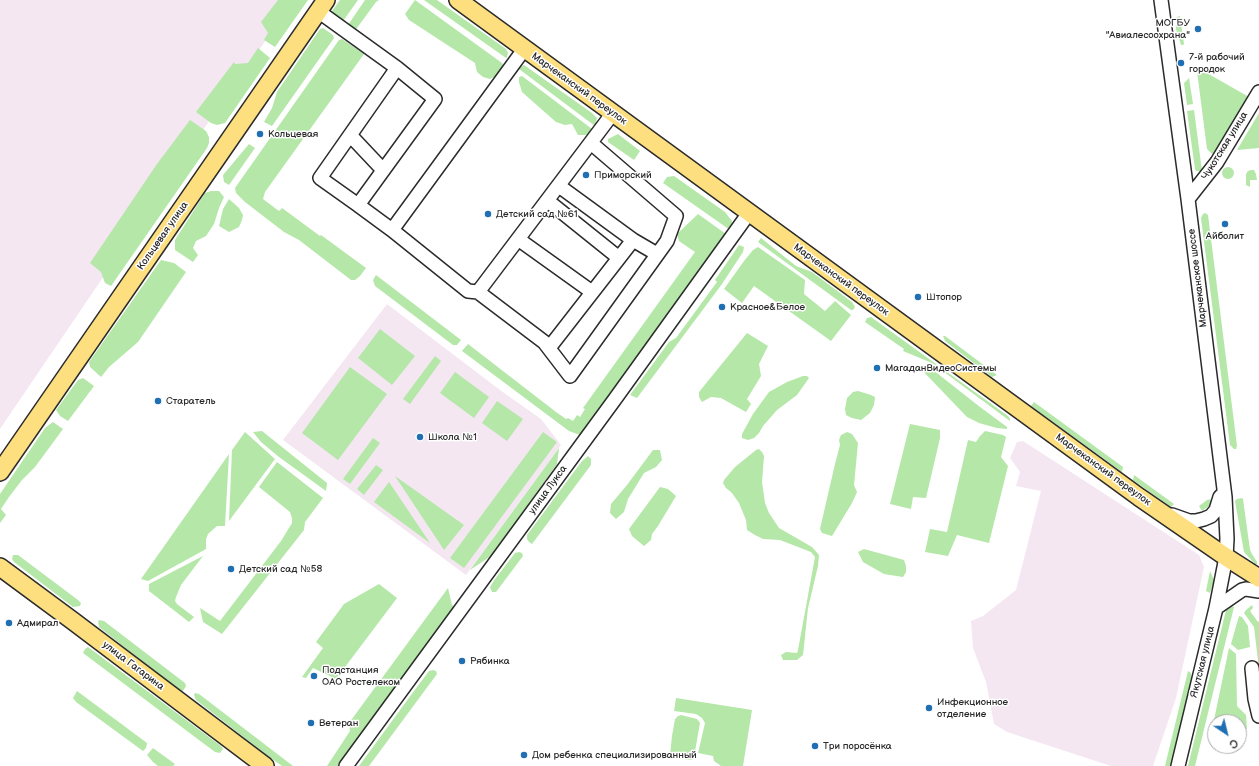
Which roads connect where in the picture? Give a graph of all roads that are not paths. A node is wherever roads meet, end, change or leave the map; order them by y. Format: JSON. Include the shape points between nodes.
{"nodes":[{"id":1,"x":458,"y":0,"type":"edge"},
{"id":2,"x":1160,"y":0,"type":"edge"},
{"id":3,"x":322,"y":5,"type":"edge"},
{"id":4,"x":525,"y":48,"type":"junction"},
{"id":5,"x":398,"y":68,"type":"junction"},
{"id":6,"x":1259,"y":92,"type":"edge"},
{"id":7,"x":613,"y":113,"type":"junction"},
{"id":8,"x":350,"y":135,"type":"junction"},
{"id":9,"x":591,"y":143,"type":"junction"},
{"id":10,"x":383,"y":170,"type":"junction"},
{"id":11,"x":559,"y":186,"type":"junction"},
{"id":12,"x":1188,"y":200,"type":"junction"},
{"id":13,"x":548,"y":201,"type":"junction"},
{"id":14,"x":358,"y":205,"type":"junction"},
{"id":15,"x":749,"y":213,"type":"junction"},
{"id":16,"x":392,"y":230,"type":"junction"},
{"id":17,"x":518,"y":239,"type":"junction"},
{"id":18,"x":633,"y":240,"type":"junction"},
{"id":19,"x":657,"y":254,"type":"junction"},
{"id":20,"x":619,"y":258,"type":"junction"},
{"id":21,"x":478,"y":292,"type":"junction"},
{"id":22,"x":592,"y":292,"type":"junction"},
{"id":23,"x":549,"y":348,"type":"junction"},
{"id":24,"x":0,"y":472,"type":"edge"},
{"id":25,"x":1224,"y":493,"type":"junction"},
{"id":26,"x":1155,"y":508,"type":"junction"},
{"id":27,"x":1226,"y":557,"type":"junction"},
{"id":28,"x":0,"y":567,"type":"edge"},
{"id":29,"x":1259,"y":578,"type":"edge"},
{"id":30,"x":1259,"y":590,"type":"edge"},
{"id":31,"x":1216,"y":608,"type":"junction"},
{"id":32,"x":1252,"y":668,"type":"dead end"},
{"id":33,"x":1259,"y":716,"type":"edge"},
{"id":34,"x":265,"y":766,"type":"edge"},
{"id":35,"x":346,"y":766,"type":"edge"},
{"id":36,"x":1178,"y":766,"type":"edge"}],
"edges":[{"from":1,"to":4,"type":"main road","name":"Марчеканский переулок"},
{"from":2,"to":12,"type":"street","name":"Марчеканское шоссе"},
{"from":3,"to":5,"type":"street"},
{"from":3,"to":24,"type":"main road","name":"Кольцевая улица"},
{"from":4,"to":7,"type":"main road","name":"Марчеканский переулок"},
{"from":4,"to":16,"type":"street"},
{"from":5,"to":8,"type":"street"},
{"from":5,"to":10,"type":"street","via":[[435,99]]},
{"from":6,"to":12,"type":"street","name":"Чукотская улица","via":[[1216,162]]},
{"from":7,"to":9,"type":"street"},
{"from":7,"to":15,"type":"main road","name":"Марчеканский переулок"},
{"from":8,"to":10,"type":"street"},
{"from":8,"to":14,"type":"street","via":[[320,178]]},
{"from":9,"to":11,"type":"street"},
{"from":9,"to":19,"type":"street","via":[[676,216],[667,241]]},
{"from":10,"to":14,"type":"street"},
{"from":11,"to":13,"type":"street"},
{"from":11,"to":18,"type":"street"},
{"from":12,"to":25,"type":"street","name":"Марчеканское шоссе"},
{"from":13,"to":17,"type":"street"},
{"from":13,"to":20,"type":"street"},
{"from":14,"to":16,"type":"street"},
{"from":15,"to":26,"type":"main road","name":"Марчеканский переулок"},
{"from":15,"to":35,"type":"street","name":"улица Лукса"},
{"from":16,"to":21,"type":"street","via":[[468,291]]},
{"from":17,"to":21,"type":"street"},
{"from":17,"to":22,"type":"street"},
{"from":18,"to":19,"type":"street"},
{"from":18,"to":20,"type":"street"},
{"from":19,"to":23,"type":"street","via":[[570,376]]},
{"from":20,"to":22,"type":"street"},
{"from":21,"to":23,"type":"street"},
{"from":22,"to":23,"type":"street"},
{"from":25,"to":26,"type":"street","via":[[1211,516],[1201,520],[1189,521]]},
{"from":25,"to":27,"type":"street","name":"Марчеканское шоссе","via":[[1227,524]]},
{"from":26,"to":27,"type":"main road","name":"Марчеканский переулок"},
{"from":27,"to":29,"type":"main road","name":"Марчеканский переулок"},
{"from":27,"to":31,"type":"street","name":"Якутская улица"},
{"from":28,"to":34,"type":"main road","name":"улица Гагарина"},
{"from":30,"to":31,"type":"street","via":[[1242,590]]},
{"from":31,"to":36,"type":"street","name":"Якутская улица"},
{"from":32,"to":33,"type":"street"}]}
